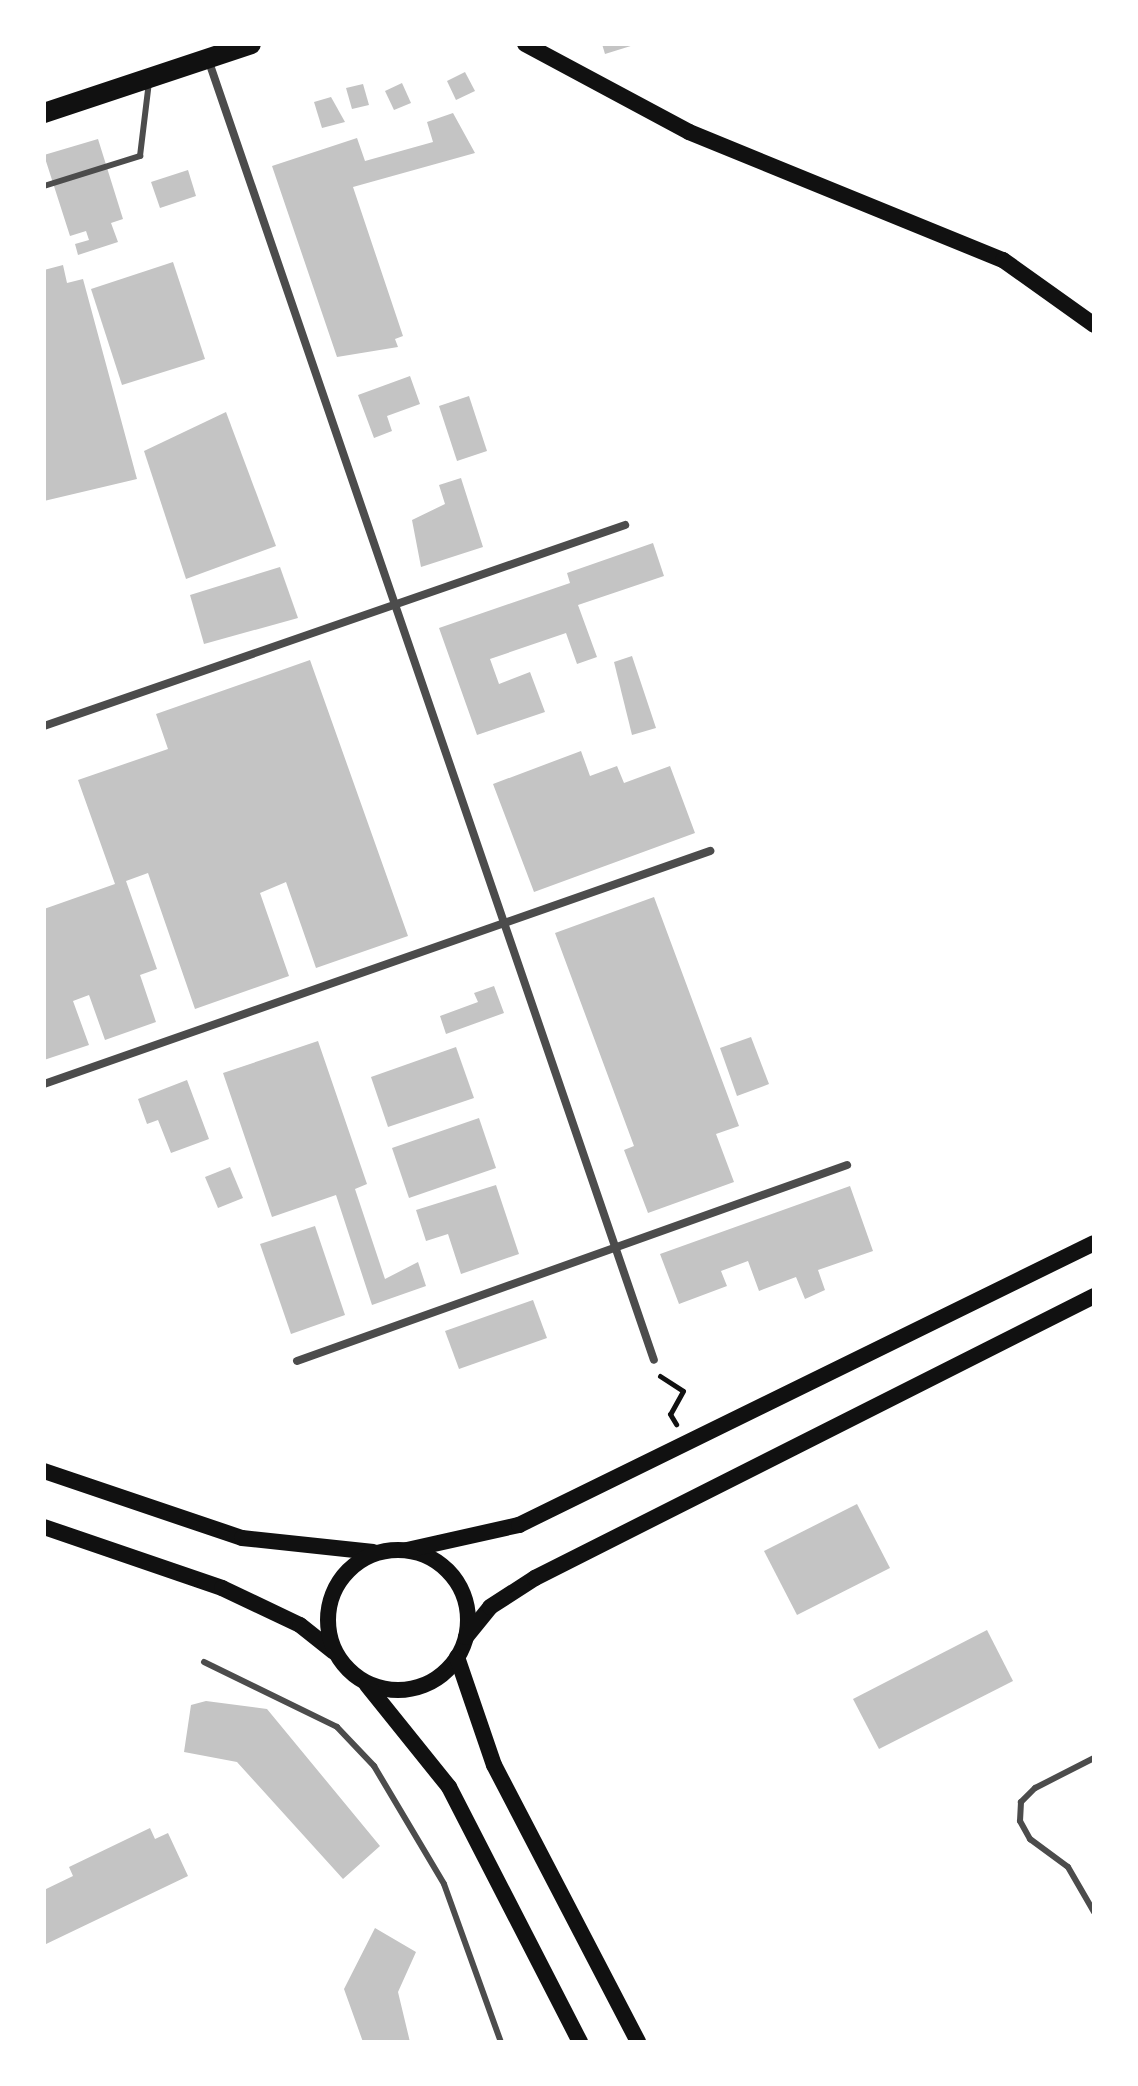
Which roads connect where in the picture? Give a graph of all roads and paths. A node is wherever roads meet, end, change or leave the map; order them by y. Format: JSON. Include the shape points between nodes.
{"nodes":[{"id":1,"x":251,"y":44,"type":"edge"},
{"id":2,"x":525,"y":44,"type":"edge"},
{"id":3,"x":207,"y":58,"type":"junction"},
{"id":4,"x":149,"y":79,"type":"junction"},
{"id":5,"x":44,"y":113,"type":"edge"},
{"id":6,"x":44,"y":186,"type":"edge"},
{"id":7,"x":1094,"y":325,"type":"edge"},
{"id":8,"x":625,"y":525,"type":"dead end"},
{"id":9,"x":395,"y":605,"type":"junction"},
{"id":10,"x":44,"y":726,"type":"edge"},
{"id":11,"x":710,"y":851,"type":"dead end"},
{"id":12,"x":505,"y":925,"type":"junction"},
{"id":13,"x":44,"y":1084,"type":"edge"},
{"id":14,"x":847,"y":1165,"type":"dead end"},
{"id":15,"x":1094,"y":1243,"type":"edge"},
{"id":16,"x":614,"y":1246,"type":"junction"},
{"id":17,"x":1094,"y":1296,"type":"edge"},
{"id":18,"x":654,"y":1360,"type":"joint"},
{"id":19,"x":297,"y":1361,"type":"dead end"},
{"id":20,"x":670,"y":1414,"type":"dead end"},
{"id":21,"x":44,"y":1471,"type":"edge"},
{"id":22,"x":44,"y":1527,"type":"edge"},
{"id":23,"x":407,"y":1550,"type":"junction"},
{"id":24,"x":379,"y":1552,"type":"junction"},
{"id":25,"x":466,"y":1637,"type":"junction"},
{"id":26,"x":337,"y":1655,"type":"junction"},
{"id":27,"x":457,"y":1657,"type":"junction"},
{"id":28,"x":204,"y":1662,"type":"dead end"},
{"id":29,"x":363,"y":1681,"type":"junction"},
{"id":30,"x":1094,"y":1758,"type":"edge"},
{"id":31,"x":1094,"y":1912,"type":"edge"},
{"id":32,"x":501,"y":2042,"type":"edge"},
{"id":33,"x":580,"y":2042,"type":"edge"},
{"id":34,"x":638,"y":2042,"type":"edge"}],
"edges":[{"from":1,"to":3,"type":"main road"},
{"from":2,"to":7,"type":"main road","via":[[689,132],[1003,260]]},
{"from":3,"to":4,"type":"main road"},
{"from":3,"to":9,"type":"street"},
{"from":4,"to":5,"type":"main road"},
{"from":4,"to":6,"type":"lane","via":[[140,156]]},
{"from":8,"to":9,"type":"street"},
{"from":9,"to":10,"type":"street"},
{"from":9,"to":12,"type":"street"},
{"from":11,"to":12,"type":"street"},
{"from":12,"to":13,"type":"street"},
{"from":12,"to":16,"type":"street"},
{"from":14,"to":16,"type":"street"},
{"from":15,"to":23,"type":"main road","via":[[519,1525]]},
{"from":16,"to":18,"type":"street"},
{"from":16,"to":19,"type":"street"},
{"from":17,"to":25,"type":"main road","via":[[535,1578],[490,1607]]},
{"from":18,"to":20,"type":"path","via":[[660,1376],[683,1391]]},
{"from":21,"to":24,"type":"main road","via":[[242,1538]]},
{"from":22,"to":26,"type":"main road","via":[[222,1588],[300,1625]]},
{"from":23,"to":24,"type":"main road"},
{"from":23,"to":25,"type":"main road","via":[[433,1559],[459,1585]]},
{"from":24,"to":26,"type":"main road","via":[[354,1564],[332,1593],[328,1629]]},
{"from":25,"to":27,"type":"main road"},
{"from":26,"to":29,"type":"main road"},
{"from":27,"to":29,"type":"main road","via":[[415,1688]]},
{"from":27,"to":34,"type":"main road","via":[[494,1765]]},
{"from":28,"to":32,"type":"lane","via":[[337,1727],[374,1766],[444,1884]]},
{"from":29,"to":33,"type":"main road","via":[[449,1787]]},
{"from":30,"to":31,"type":"lane","via":[[1035,1788],[1021,1802],[1020,1821],[1030,1839],[1068,1867]]}]}
